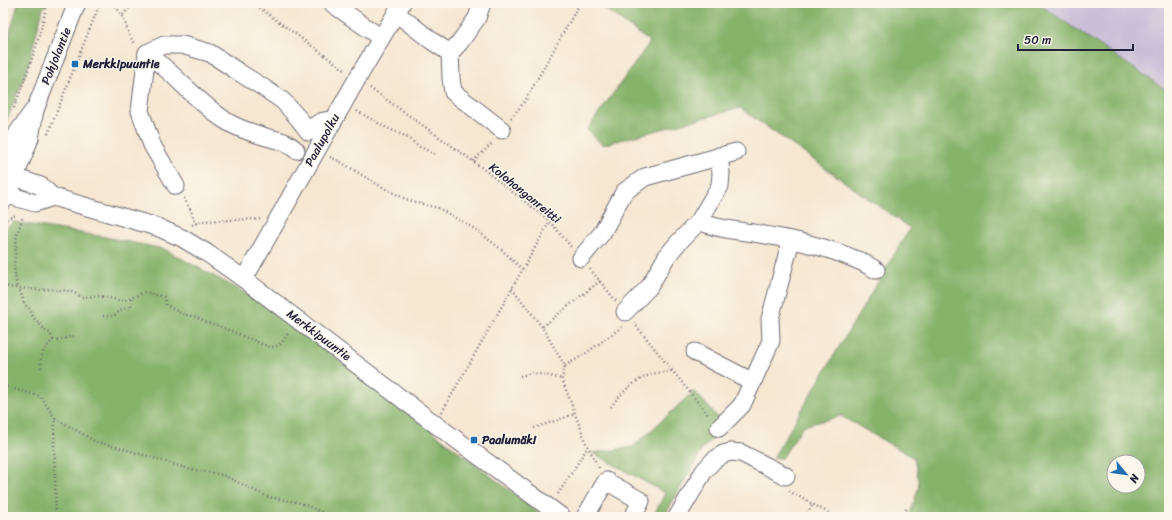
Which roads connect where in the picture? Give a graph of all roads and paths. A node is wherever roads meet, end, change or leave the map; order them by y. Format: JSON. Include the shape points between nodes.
{"nodes":[{"id":1,"x":47,"y":3,"type":"edge"},
{"id":2,"x":77,"y":3,"type":"edge"},
{"id":3,"x":100,"y":3,"type":"edge"},
{"id":4,"x":108,"y":3,"type":"edge"},
{"id":5,"x":133,"y":3,"type":"edge"},
{"id":6,"x":253,"y":3,"type":"edge"},
{"id":7,"x":482,"y":3,"type":"edge"},
{"id":8,"x":580,"y":3,"type":"edge"},
{"id":9,"x":333,"y":4,"type":"edge"},
{"id":10,"x":399,"y":8,"type":"edge"},
{"id":11,"x":123,"y":15,"type":"junction"},
{"id":12,"x":381,"y":38,"type":"junction"},
{"id":13,"x":147,"y":53,"type":"junction"},
{"id":14,"x":450,"y":53,"type":"junction"},
{"id":15,"x":357,"y":79,"type":"junction"},
{"id":16,"x":342,"y":104,"type":"junction"},
{"id":17,"x":12,"y":112,"type":"dead end"},
{"id":18,"x":334,"y":120,"type":"junction"},
{"id":19,"x":502,"y":130,"type":"junction"},
{"id":20,"x":309,"y":132,"type":"junction"},
{"id":21,"x":48,"y":135,"type":"dead end"},
{"id":22,"x":296,"y":150,"type":"junction"},
{"id":23,"x":736,"y":152,"type":"dead end"},
{"id":24,"x":436,"y":155,"type":"dead end"},
{"id":25,"x":719,"y":156,"type":"junction"},
{"id":26,"x":310,"y":161,"type":"junction"},
{"id":27,"x":472,"y":161,"type":"junction"},
{"id":28,"x":6,"y":185,"type":"edge"},
{"id":29,"x":176,"y":186,"type":"joint"},
{"id":30,"x":281,"y":214,"type":"junction"},
{"id":31,"x":3,"y":221,"type":"edge"},
{"id":32,"x":550,"y":221,"type":"junction"},
{"id":33,"x":699,"y":221,"type":"junction"},
{"id":34,"x":196,"y":224,"type":"junction"},
{"id":35,"x":188,"y":227,"type":"dead end"},
{"id":36,"x":791,"y":240,"type":"junction"},
{"id":37,"x":581,"y":258,"type":"junction"},
{"id":38,"x":522,"y":269,"type":"junction"},
{"id":39,"x":876,"y":270,"type":"dead end"},
{"id":40,"x":244,"y":278,"type":"junction"},
{"id":41,"x":600,"y":281,"type":"junction"},
{"id":42,"x":3,"y":286,"type":"edge"},
{"id":43,"x":17,"y":288,"type":"junction"},
{"id":44,"x":512,"y":288,"type":"junction"},
{"id":45,"x":131,"y":298,"type":"junction"},
{"id":46,"x":103,"y":316,"type":"dead end"},
{"id":47,"x":628,"y":316,"type":"junction"},
{"id":48,"x":297,"y":319,"type":"junction"},
{"id":49,"x":542,"y":327,"type":"junction"},
{"id":50,"x":75,"y":336,"type":"dead end"},
{"id":51,"x":53,"y":340,"type":"junction"},
{"id":52,"x":695,"y":352,"type":"dead end"},
{"id":53,"x":565,"y":366,"type":"junction"},
{"id":54,"x":41,"y":368,"type":"dead end"},
{"id":55,"x":673,"y":371,"type":"junction"},
{"id":56,"x":520,"y":376,"type":"dead end"},
{"id":57,"x":562,"y":379,"type":"junction"},
{"id":58,"x":753,"y":382,"type":"junction"},
{"id":59,"x":3,"y":386,"type":"edge"},
{"id":60,"x":611,"y":407,"type":"dead end"},
{"id":61,"x":575,"y":414,"type":"junction"},
{"id":62,"x":55,"y":418,"type":"junction"},
{"id":63,"x":435,"y":424,"type":"junction"},
{"id":64,"x":534,"y":428,"type":"dead end"},
{"id":65,"x":719,"y":428,"type":"joint"},
{"id":66,"x":588,"y":448,"type":"junction"},
{"id":67,"x":786,"y":476,"type":"dead end"},
{"id":68,"x":606,"y":481,"type":"junction"},
{"id":69,"x":555,"y":500,"type":"dead end"},
{"id":70,"x":813,"y":504,"type":"dead end"},
{"id":71,"x":907,"y":508,"type":"dead end"},
{"id":72,"x":58,"y":517,"type":"edge"},
{"id":73,"x":332,"y":517,"type":"edge"},
{"id":74,"x":562,"y":517,"type":"edge"},
{"id":75,"x":585,"y":517,"type":"edge"},
{"id":76,"x":633,"y":517,"type":"edge"},
{"id":77,"x":677,"y":517,"type":"edge"},
{"id":78,"x":805,"y":517,"type":"edge"},
{"id":79,"x":902,"y":517,"type":"edge"}],
"edges":[{"from":1,"to":17,"type":"path","via":[[29,70]]},
{"from":2,"to":28,"type":"street","name":"Pohjolantie","via":[[35,110],[30,138]]},
{"from":3,"to":21,"type":"path"},
{"from":4,"to":11,"type":"path"},
{"from":5,"to":11,"type":"path"},
{"from":6,"to":15,"type":"path","name":"Kolohonganreitti"},
{"from":7,"to":14,"type":"street","via":[[477,18]]},
{"from":8,"to":19,"type":"path","via":[[525,101]]},
{"from":9,"to":12,"type":"street"},
{"from":10,"to":12,"type":"street","name":"Paalupolku"},
{"from":10,"to":14,"type":"street","via":[[432,41]]},
{"from":11,"to":13,"type":"path","via":[[133,42]]},
{"from":12,"to":15,"type":"street","name":"Paalupolku"},
{"from":13,"to":20,"type":"street","via":[[164,45],[182,45],[210,53],[283,101]]},
{"from":13,"to":22,"type":"street","via":[[227,122],[241,129],[289,143]]},
{"from":13,"to":29,"type":"street","via":[[140,111],[152,145]]},
{"from":14,"to":19,"type":"street","via":[[453,92]]},
{"from":15,"to":16,"type":"street","name":"Paalupolku"},
{"from":15,"to":27,"type":"path","name":"Kolohonganreitti"},
{"from":16,"to":18,"type":"street","name":"Paalupolku"},
{"from":16,"to":24,"type":"path"},
{"from":18,"to":20,"type":"street","via":[[323,120]]},
{"from":18,"to":26,"type":"street","name":"Paalupolku"},
{"from":19,"to":27,"type":"path","via":[[494,143]]},
{"from":20,"to":22,"type":"street"},
{"from":22,"to":26,"type":"street","via":[[297,158]]},
{"from":23,"to":25,"type":"street"},
{"from":25,"to":33,"type":"street","via":[[720,186]]},
{"from":25,"to":37,"type":"street","via":[[645,177],[624,192],[602,233]]},
{"from":26,"to":30,"type":"street","name":"Paalupolku"},
{"from":26,"to":38,"type":"path","via":[[330,157],[410,201],[443,211],[475,229]]},
{"from":27,"to":32,"type":"path","name":"Kolohonganreitti"},
{"from":28,"to":40,"type":"street","name":"Merkkipuuntie","via":[[35,203],[53,197],[157,227],[182,238]]},
{"from":29,"to":34,"type":"path"},
{"from":30,"to":34,"type":"path","via":[[264,219],[202,221]]},
{"from":30,"to":40,"type":"street","name":"Paalupolku"},
{"from":31,"to":43,"type":"path","via":[[24,214],[18,234],[14,267]]},
{"from":32,"to":37,"type":"path","name":"Kolohonganreitti"},
{"from":32,"to":38,"type":"path"},
{"from":33,"to":36,"type":"street","via":[[724,229]]},
{"from":33,"to":47,"type":"street","via":[[667,256]]},
{"from":34,"to":35,"type":"path"},
{"from":36,"to":39,"type":"street","via":[[836,252]]},
{"from":36,"to":58,"type":"street","via":[[770,319],[772,341]]},
{"from":37,"to":41,"type":"path","name":"Kolohonganreitti"},
{"from":38,"to":44,"type":"path"},
{"from":40,"to":48,"type":"street","name":"Merkkipuuntie"},
{"from":41,"to":47,"type":"path","name":"Kolohonganreitti"},
{"from":41,"to":49,"type":"path"},
{"from":42,"to":43,"type":"path"},
{"from":43,"to":45,"type":"path","via":[[70,291],[82,297],[100,296],[123,301]]},
{"from":43,"to":51,"type":"path","via":[[34,317],[50,333]]},
{"from":44,"to":49,"type":"path"},
{"from":44,"to":63,"type":"path"},
{"from":45,"to":46,"type":"path","via":[[131,308],[122,309],[114,316]]},
{"from":45,"to":48,"type":"path","via":[[145,292],[164,297],[166,305],[182,314],[274,348],[281,344]]},
{"from":47,"to":53,"type":"path","via":[[585,354]]},
{"from":47,"to":55,"type":"path","name":"Kolohonganreitti"},
{"from":48,"to":63,"type":"street","name":"Merkkipuuntie"},
{"from":49,"to":53,"type":"path"},
{"from":50,"to":51,"type":"path"},
{"from":51,"to":54,"type":"path","via":[[40,358]]},
{"from":52,"to":58,"type":"street"},
{"from":53,"to":57,"type":"path"},
{"from":55,"to":60,"type":"path","via":[[641,379],[629,387]]},
{"from":55,"to":65,"type":"path","name":"Kolohonganreitti"},
{"from":56,"to":57,"type":"path","via":[[532,373]]},
{"from":57,"to":61,"type":"path"},
{"from":58,"to":65,"type":"street","via":[[742,405]]},
{"from":59,"to":62,"type":"path","via":[[40,396]]},
{"from":61,"to":64,"type":"path"},
{"from":61,"to":66,"type":"path"},
{"from":62,"to":72,"type":"path","via":[[54,468]]},
{"from":62,"to":73,"type":"path","via":[[96,442],[189,469],[223,475],[268,497],[301,503]]},
{"from":63,"to":74,"type":"street","name":"Merkkipuuntie"},
{"from":66,"to":68,"type":"path"},
{"from":66,"to":69,"type":"path"},
{"from":67,"to":77,"type":"street","via":[[741,453],[723,454],[712,461],[704,471]]},
{"from":68,"to":75,"type":"street"},
{"from":68,"to":76,"type":"street","via":[[641,501]]},
{"from":70,"to":78,"type":"path"},
{"from":71,"to":79,"type":"path"}]}
